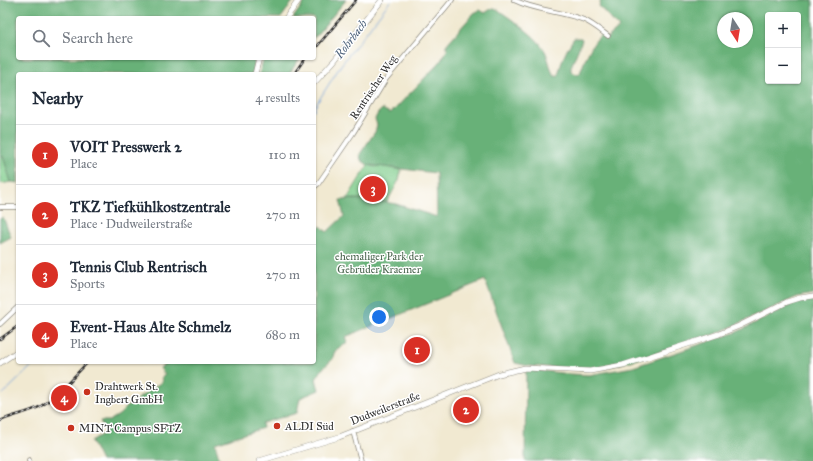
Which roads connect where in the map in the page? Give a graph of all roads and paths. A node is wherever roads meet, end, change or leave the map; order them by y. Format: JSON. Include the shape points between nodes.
{"nodes":[{"id":1,"x":299,"y":0,"type":"edge"},
{"id":2,"x":382,"y":0,"type":"edge"},
{"id":3,"x":452,"y":0,"type":"edge"},
{"id":4,"x":514,"y":0,"type":"edge"},
{"id":5,"x":287,"y":16,"type":"edge"},
{"id":6,"x":608,"y":36,"type":"dead end"},
{"id":7,"x":258,"y":60,"type":"edge"},
{"id":8,"x":334,"y":61,"type":"junction"},
{"id":9,"x":256,"y":72,"type":"edge"},
{"id":10,"x":316,"y":81,"type":"edge"},
{"id":11,"x":316,"y":85,"type":"edge"},
{"id":12,"x":316,"y":186,"type":"edge"},
{"id":13,"x":0,"y":207,"type":"edge"},
{"id":14,"x":16,"y":207,"type":"edge"},
{"id":15,"x":813,"y":296,"type":"edge"},
{"id":16,"x":16,"y":309,"type":"edge"},
{"id":17,"x":0,"y":324,"type":"edge"},
{"id":18,"x":16,"y":352,"type":"edge"},
{"id":19,"x":0,"y":363,"type":"edge"},
{"id":20,"x":353,"y":431,"type":"junction"},
{"id":21,"x":259,"y":461,"type":"edge"},
{"id":22,"x":361,"y":461,"type":"edge"}],
"edges":[{"from":1,"to":5,"type":"main road"},
{"from":2,"to":8,"type":"main road"},
{"from":3,"to":12,"type":"street","name":"Rentrischer Weg","via":[[386,79],[353,133]]},
{"from":4,"to":6,"type":"street","via":[[584,20]]},
{"from":7,"to":9,"type":"main road"},
{"from":8,"to":10,"type":"main road"},
{"from":8,"to":11,"type":"main road"},
{"from":13,"to":14,"type":"street"},
{"from":15,"to":20,"type":"main road","name":"Dudweilerstraße","via":[[787,302],[719,334],[627,364],[590,371],[517,369]]},
{"from":16,"to":17,"type":"street"},
{"from":18,"to":19,"type":"main road"},
{"from":20,"to":21,"type":"main road","name":"Dudweilerstraße"},
{"from":20,"to":22,"type":"street"}]}
